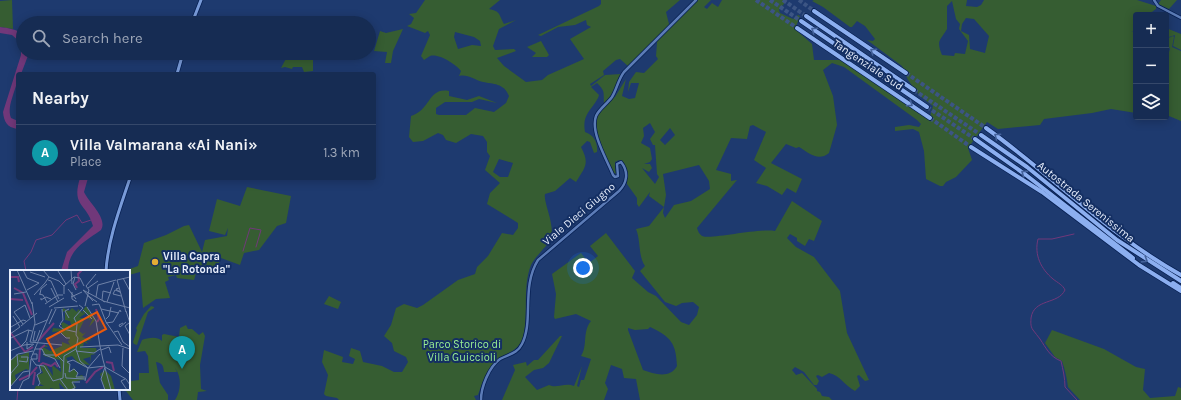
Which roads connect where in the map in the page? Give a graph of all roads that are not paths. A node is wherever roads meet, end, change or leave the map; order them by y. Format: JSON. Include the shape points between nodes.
{"nodes":[{"id":1,"x":201,"y":0,"type":"edge"},
{"id":2,"x":696,"y":0,"type":"edge"},
{"id":3,"x":1154,"y":0,"type":"edge"},
{"id":4,"x":814,"y":11,"type":"tunnel mouth"},
{"id":5,"x":195,"y":16,"type":"edge"},
{"id":6,"x":806,"y":16,"type":"tunnel mouth"},
{"id":7,"x":1181,"y":18,"type":"edge"},
{"id":8,"x":801,"y":21,"type":"tunnel mouth"},
{"id":9,"x":797,"y":28,"type":"tunnel mouth"},
{"id":10,"x":181,"y":60,"type":"edge"},
{"id":11,"x":178,"y":72,"type":"edge"},
{"id":12,"x":906,"y":73,"type":"tunnel mouth"},
{"id":13,"x":914,"y":90,"type":"tunnel mouth"},
{"id":14,"x":927,"y":107,"type":"tunnel mouth"},
{"id":15,"x":930,"y":118,"type":"tunnel mouth"},
{"id":16,"x":986,"y":128,"type":"tunnel mouth"},
{"id":17,"x":981,"y":135,"type":"tunnel mouth"},
{"id":18,"x":975,"y":140,"type":"tunnel mouth"},
{"id":19,"x":972,"y":147,"type":"tunnel mouth"},
{"id":20,"x":129,"y":180,"type":"edge"},
{"id":21,"x":106,"y":270,"type":"edge"},
{"id":22,"x":1181,"y":274,"type":"edge"},
{"id":23,"x":1181,"y":281,"type":"edge"},
{"id":24,"x":1181,"y":288,"type":"edge"},
{"id":25,"x":1181,"y":291,"type":"edge"},
{"id":26,"x":119,"y":390,"type":"edge"},
{"id":27,"x":120,"y":400,"type":"edge"},
{"id":28,"x":481,"y":400,"type":"edge"}],
"edges":[{"from":1,"to":5,"type":"main road"},
{"from":2,"to":28,"type":"main road","name":"Viale Dieci Giugno","via":[[626,70],[619,79],[613,95],[596,116],[596,135],[613,175],[619,175],[617,164],[621,162],[626,173],[626,181],[619,191],[538,260],[528,292],[523,343],[514,354],[499,360],[490,370]]},
{"from":3,"to":7,"type":"main road","via":[[1158,6]]},
{"from":12,"to":4,"type":"highway","one_way":true},
{"from":6,"to":13,"type":"highway"},
{"from":14,"to":8,"type":"highway","name":"Tangenziale Sud","one_way":true},
{"from":9,"to":15,"type":"highway","name":"Tangenziale Sud","one_way":true},
{"from":10,"to":11,"type":"main road"},
{"from":22,"to":16,"type":"highway","name":"Autostrada Serenissima","one_way":true,"via":[[1146,254],[1107,225],[1031,161]]},
{"from":17,"to":23,"type":"highway","name":"Autostrada Serenissima","one_way":true,"via":[[1032,171],[1117,240]]},
{"from":24,"to":18,"type":"highway","one_way":true,"via":[[1114,245],[1026,175]]},
{"from":19,"to":25,"type":"highway","via":[[1042,192],[1139,265]]},
{"from":20,"to":21,"type":"main road","via":[[110,245]]},
{"from":26,"to":27,"type":"main road"}]}
